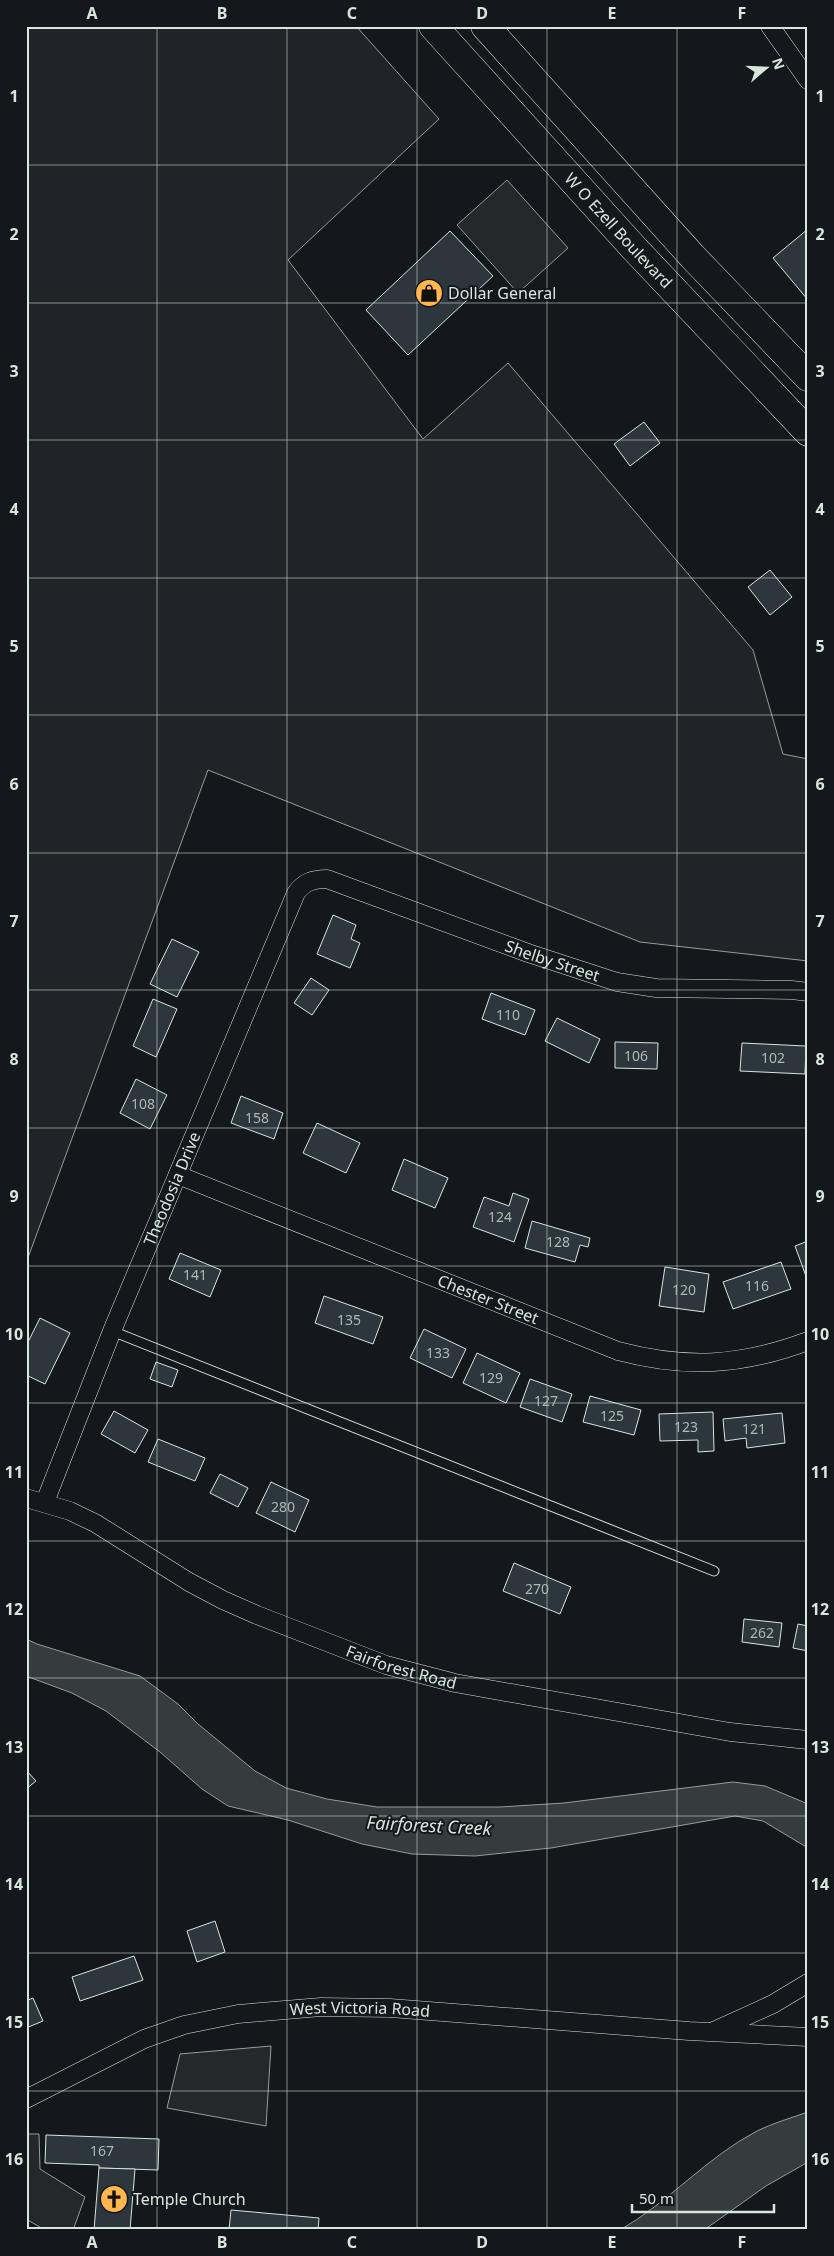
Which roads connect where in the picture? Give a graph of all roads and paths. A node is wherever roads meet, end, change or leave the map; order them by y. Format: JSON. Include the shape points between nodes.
{"nodes":[{"id":1,"x":433,"y":26,"type":"edge"},
{"id":2,"x":485,"y":26,"type":"edge"},
{"id":3,"x":770,"y":26,"type":"edge"},
{"id":4,"x":808,"y":80,"type":"edge"},
{"id":5,"x":551,"y":99,"type":"junction"},
{"id":6,"x":522,"y":125,"type":"junction"},
{"id":7,"x":721,"y":286,"type":"junction"},
{"id":8,"x":694,"y":312,"type":"junction"},
{"id":9,"x":808,"y":377,"type":"edge"},
{"id":10,"x":808,"y":432,"type":"edge"},
{"id":11,"x":307,"y":882,"type":"joint"},
{"id":12,"x":808,"y":992,"type":"edge"},
{"id":13,"x":178,"y":1175,"type":"junction"},
{"id":14,"x":112,"y":1331,"type":"junction"},
{"id":15,"x":808,"y":1341,"type":"edge"},
{"id":16,"x":26,"y":1498,"type":"edge"},
{"id":17,"x":45,"y":1502,"type":"junction"},
{"id":18,"x":714,"y":1571,"type":"dead end"},
{"id":19,"x":808,"y":1740,"type":"edge"},
{"id":20,"x":808,"y":1983,"type":"edge"},
{"id":21,"x":711,"y":2032,"type":"junction"},
{"id":22,"x":808,"y":2037,"type":"edge"},
{"id":23,"x":26,"y":2099,"type":"edge"}],
"edges":[{"from":1,"to":6,"type":"main road","name":"W O Ezell Boulevard"},
{"from":2,"to":5,"type":"main road"},
{"from":3,"to":4,"type":"street"},
{"from":5,"to":6,"type":"main road"},
{"from":5,"to":7,"type":"main road"},
{"from":6,"to":8,"type":"main road","name":"W O Ezell Boulevard"},
{"from":7,"to":8,"type":"main road"},
{"from":7,"to":9,"type":"main road"},
{"from":8,"to":10,"type":"main road","name":"W O Ezell Boulevard"},
{"from":11,"to":12,"type":"street","name":"Shelby Street","via":[[327,879],[617,982],[656,988]]},
{"from":11,"to":13,"type":"street","name":"Theodosia Drive","via":[[296,893]]},
{"from":13,"to":14,"type":"street","name":"Theodosia Drive"},
{"from":13,"to":15,"type":"street","name":"Chester Street","via":[[634,1356],[684,1364],[718,1363]]},
{"from":14,"to":17,"type":"street","name":"Theodosia Drive"},
{"from":14,"to":18,"type":"lane"},
{"from":16,"to":17,"type":"street","name":"Fairforest Road"},
{"from":17,"to":19,"type":"street","name":"Fairforest Road","via":[[95,1523],[223,1600],[386,1665],[455,1684],[730,1732]]},
{"from":20,"to":21,"type":"street","name":"West Victoria Road","via":[[773,2004]]},
{"from":21,"to":22,"type":"street","name":"West Victoria Road"},
{"from":21,"to":23,"type":"street","name":"West Victoria Road","via":[[355,2006],[238,2014],[184,2025],[144,2039]]}]}
